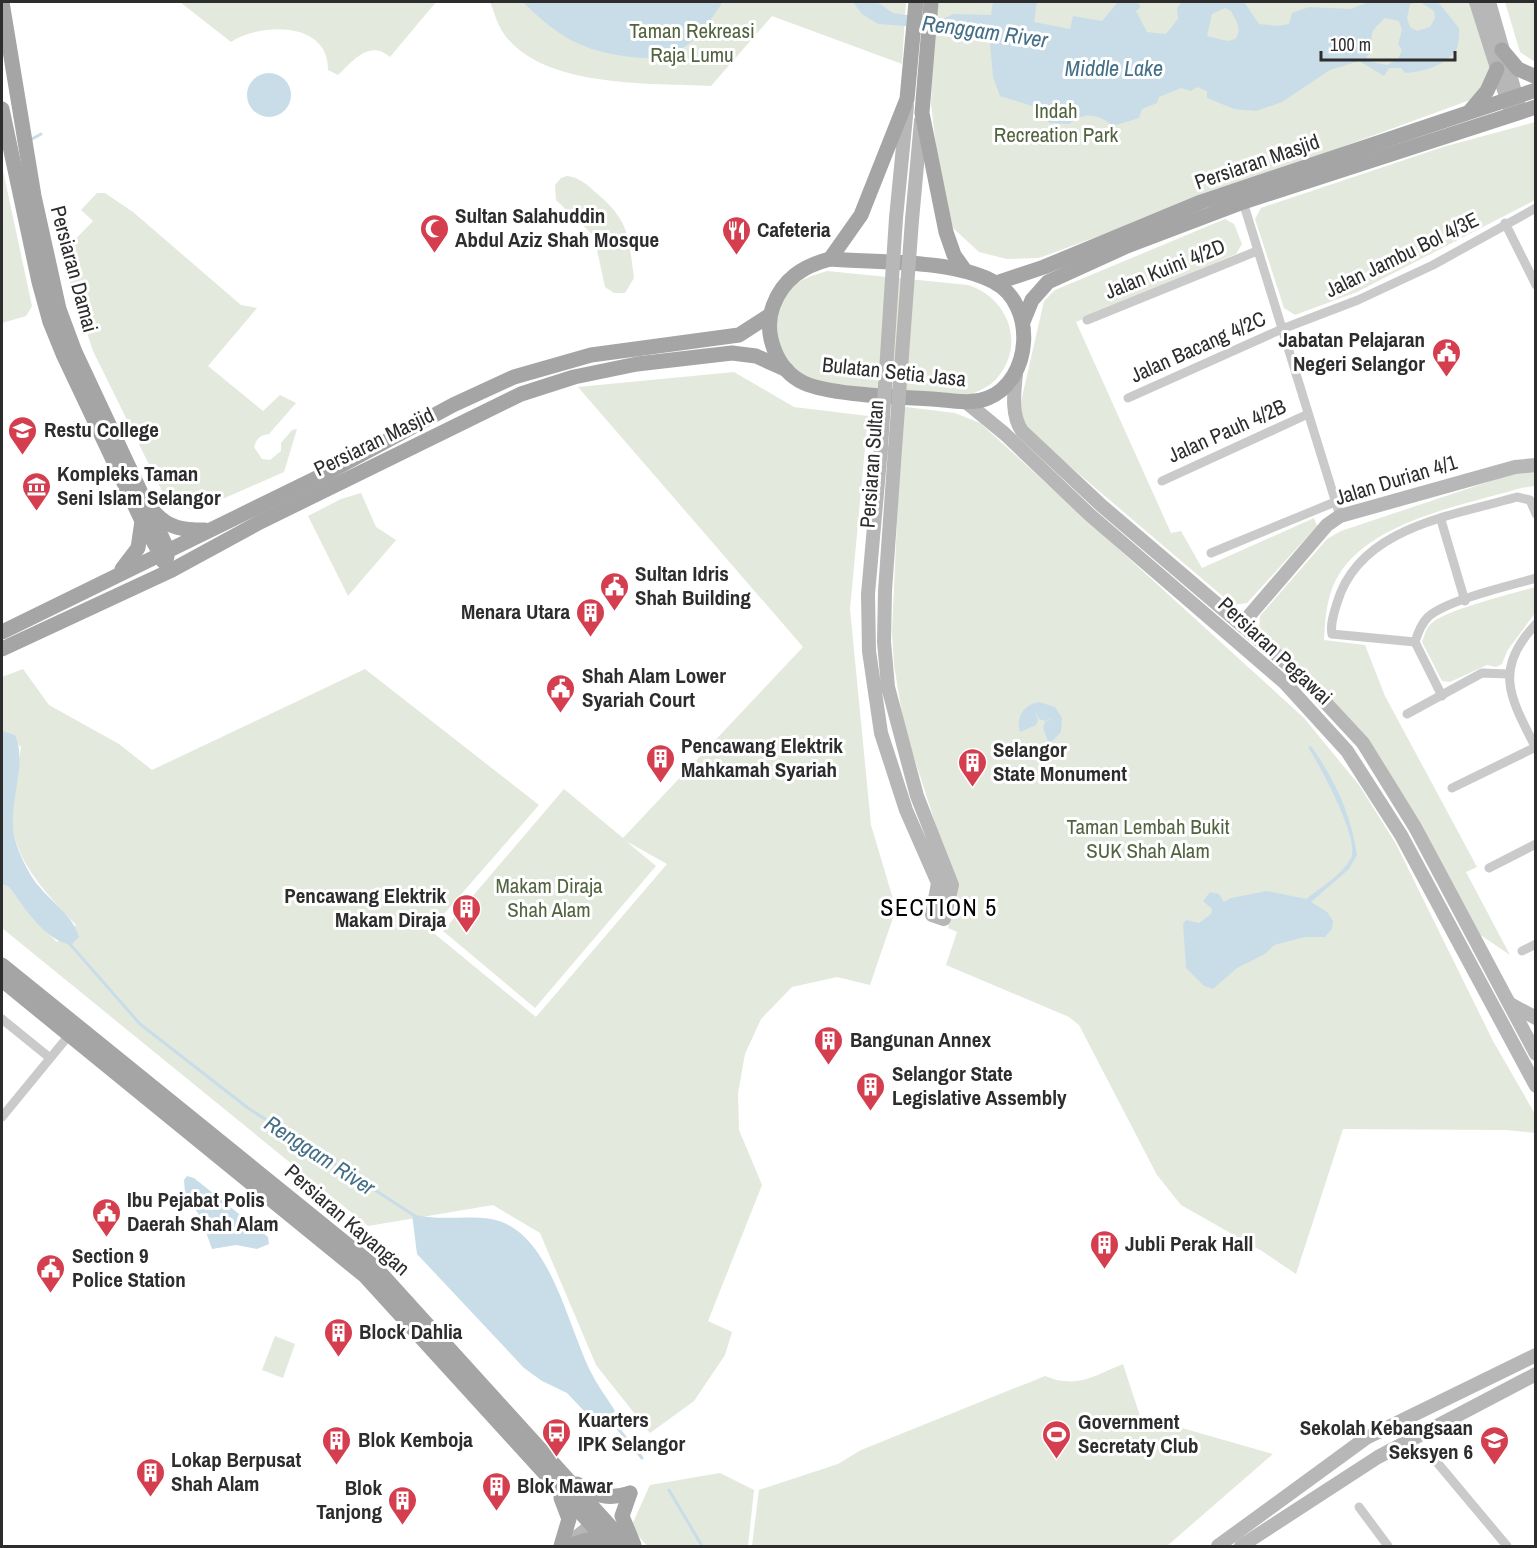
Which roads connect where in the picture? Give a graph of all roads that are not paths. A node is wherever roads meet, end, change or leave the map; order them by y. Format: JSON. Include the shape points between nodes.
{"nodes":[{"id":1,"x":916,"y":2,"type":"edge"},
{"id":2,"x":931,"y":2,"type":"edge"},
{"id":3,"x":1476,"y":2,"type":"edge"},
{"id":4,"x":1489,"y":2,"type":"edge"},
{"id":5,"x":3,"y":4,"type":"edge"},
{"id":6,"x":1502,"y":50,"type":"junction"},
{"id":7,"x":919,"y":60,"type":"junction"},
{"id":8,"x":1497,"y":69,"type":"junction"},
{"id":9,"x":1536,"y":77,"type":"edge"},
{"id":10,"x":1536,"y":90,"type":"edge"},
{"id":11,"x":907,"y":99,"type":"junction"},
{"id":12,"x":1518,"y":105,"type":"edge"},
{"id":13,"x":2,"y":109,"type":"edge"},
{"id":14,"x":1470,"y":111,"type":"junction"},
{"id":15,"x":922,"y":113,"type":"junction"},
{"id":16,"x":1244,"y":202,"type":"junction"},
{"id":17,"x":1536,"y":208,"type":"edge"},
{"id":18,"x":1505,"y":223,"type":"junction"},
{"id":19,"x":1257,"y":251,"type":"junction"},
{"id":20,"x":830,"y":259,"type":"junction"},
{"id":21,"x":964,"y":269,"type":"junction"},
{"id":22,"x":996,"y":283,"type":"junction"},
{"id":23,"x":1536,"y":285,"type":"edge"},
{"id":24,"x":54,"y":314,"type":"junction"},
{"id":25,"x":770,"y":315,"type":"junction"},
{"id":26,"x":1087,"y":320,"type":"dead end"},
{"id":27,"x":1023,"y":322,"type":"junction"},
{"id":28,"x":1282,"y":329,"type":"junction"},
{"id":29,"x":787,"y":370,"type":"junction"},
{"id":30,"x":1016,"y":374,"type":"junction"},
{"id":31,"x":1128,"y":398,"type":"dead end"},
{"id":32,"x":966,"y":402,"type":"junction"},
{"id":33,"x":1308,"y":414,"type":"junction"},
{"id":34,"x":1536,"y":465,"type":"edge"},
{"id":35,"x":1162,"y":481,"type":"dead end"},
{"id":36,"x":1335,"y":502,"type":"junction"},
{"id":37,"x":149,"y":507,"type":"junction"},
{"id":38,"x":1536,"y":514,"type":"edge"},
{"id":39,"x":1340,"y":516,"type":"junction"},
{"id":40,"x":1441,"y":520,"type":"junction"},
{"id":41,"x":142,"y":522,"type":"junction"},
{"id":42,"x":260,"y":522,"type":"junction"},
{"id":43,"x":208,"y":530,"type":"junction"},
{"id":44,"x":1211,"y":553,"type":"dead end"},
{"id":45,"x":164,"y":554,"type":"junction"},
{"id":46,"x":116,"y":575,"type":"junction"},
{"id":47,"x":1536,"y":578,"type":"edge"},
{"id":48,"x":118,"y":594,"type":"junction"},
{"id":49,"x":1465,"y":601,"type":"junction"},
{"id":50,"x":1242,"y":624,"type":"junction"},
{"id":51,"x":1536,"y":624,"type":"edge"},
{"id":52,"x":2,"y":632,"type":"edge"},
{"id":53,"x":1415,"y":642,"type":"junction"},
{"id":54,"x":2,"y":649,"type":"edge"},
{"id":55,"x":1508,"y":674,"type":"junction"},
{"id":56,"x":1442,"y":696,"type":"junction"},
{"id":57,"x":1407,"y":714,"type":"dead end"},
{"id":58,"x":1535,"y":747,"type":"edge"},
{"id":59,"x":1452,"y":788,"type":"dead end"},
{"id":60,"x":1536,"y":844,"type":"edge"},
{"id":61,"x":1489,"y":868,"type":"dead end"},
{"id":62,"x":1536,"y":944,"type":"edge"},
{"id":63,"x":1522,"y":951,"type":"dead end"},
{"id":64,"x":2,"y":965,"type":"edge"},
{"id":65,"x":2,"y":981,"type":"edge"},
{"id":66,"x":1510,"y":1004,"type":"junction"},
{"id":67,"x":1536,"y":1018,"type":"edge"},
{"id":68,"x":2,"y":1019,"type":"edge"},
{"id":69,"x":70,"y":1034,"type":"junction"},
{"id":70,"x":1532,"y":1037,"type":"edge"},
{"id":71,"x":1514,"y":1046,"type":"junction"},
{"id":72,"x":1536,"y":1054,"type":"edge"},
{"id":73,"x":50,"y":1058,"type":"junction"},
{"id":74,"x":1536,"y":1086,"type":"edge"},
{"id":75,"x":2,"y":1117,"type":"edge"},
{"id":76,"x":1536,"y":1355,"type":"edge"},
{"id":77,"x":1536,"y":1374,"type":"edge"},
{"id":78,"x":1371,"y":1436,"type":"junction"},
{"id":79,"x":1383,"y":1454,"type":"junction"},
{"id":80,"x":1435,"y":1460,"type":"dead end"},
{"id":81,"x":560,"y":1482,"type":"junction"},
{"id":82,"x":1359,"y":1507,"type":"dead end"},
{"id":83,"x":596,"y":1522,"type":"junction"},
{"id":84,"x":1248,"y":1544,"type":"edge"},
{"id":85,"x":565,"y":1546,"type":"edge"},
{"id":86,"x":604,"y":1546,"type":"edge"},
{"id":87,"x":611,"y":1546,"type":"edge"},
{"id":88,"x":628,"y":1546,"type":"edge"},
{"id":89,"x":634,"y":1546,"type":"edge"},
{"id":90,"x":1218,"y":1546,"type":"edge"},
{"id":91,"x":1388,"y":1546,"type":"edge"},
{"id":92,"x":1508,"y":1546,"type":"edge"}],
"edges":[{"from":1,"to":7,"type":"main road","name":"Persiaran Sultan"},
{"from":2,"to":7,"type":"main road","name":"Persiaran Sultan"},
{"from":3,"to":8,"type":"main road"},
{"from":4,"to":6,"type":"main road"},
{"from":5,"to":24,"type":"main road","name":"Persiaran Damai"},
{"from":6,"to":9,"type":"main road","via":[[1518,69]]},
{"from":6,"to":12,"type":"main road"},
{"from":7,"to":11,"type":"main road","name":"Persiaran Sultan"},
{"from":7,"to":15,"type":"main road","name":"Persiaran Sultan"},
{"from":8,"to":12,"type":"main road"},
{"from":8,"to":14,"type":"main road","via":[[1487,91]]},
{"from":10,"to":12,"type":"main road","name":"Persiaran Masjid"},
{"from":11,"to":15,"type":"main road","name":"Persiaran Sultan","bridge":true,"via":[[868,594],[869,651],[881,733],[906,810],[938,883],[938,917],[952,885],[917,796],[888,687],[884,642]]},
{"from":11,"to":20,"type":"main road","via":[[861,215]]},
{"from":12,"to":14,"type":"main road","name":"Persiaran Masjid"},
{"from":12,"to":16,"type":"main road","name":"Persiaran Masjid"},
{"from":13,"to":24,"type":"main road","name":"Persiaran Damai","via":[[39,282]]},
{"from":14,"to":22,"type":"main road","name":"Persiaran Masjid","via":[[1201,202]]},
{"from":15,"to":21,"type":"main road","via":[[946,232]]},
{"from":16,"to":19,"type":"street"},
{"from":16,"to":27,"type":"main road","name":"Persiaran Masjid","via":[[1127,246],[1048,282],[1032,300]]},
{"from":17,"to":18,"type":"street","name":"Jalan Jambu Bol 4/3E"},
{"from":18,"to":23,"type":"street"},
{"from":18,"to":28,"type":"street","name":"Jalan Jambu Bol 4/3E","via":[[1415,273]]},
{"from":19,"to":26,"type":"street","name":"Jalan Kuini 4/2D"},
{"from":19,"to":28,"type":"street"},
{"from":20,"to":21,"type":"main road"},
{"from":20,"to":25,"type":"main road","via":[[794,275],[777,295]]},
{"from":21,"to":22,"type":"main road"},
{"from":22,"to":27,"type":"main road","via":[[1010,296]]},
{"from":24,"to":37,"type":"main road","name":"Persiaran Damai"},
{"from":24,"to":41,"type":"main road","name":"Persiaran Damai","via":[[63,354]]},
{"from":25,"to":29,"type":"main road","name":"Bulatan Setia Jasa","via":[[770,338]]},
{"from":25,"to":43,"type":"main road","name":"Persiaran Masjid","via":[[739,335],[591,355],[514,377]]},
{"from":27,"to":30,"type":"main road","via":[[1024,338]]},
{"from":28,"to":31,"type":"street","name":"Jalan Bacang 4/2C"},
{"from":28,"to":33,"type":"street"},
{"from":29,"to":32,"type":"main road","name":"Bulatan Setia Jasa","via":[[796,379],[820,388]]},
{"from":29,"to":42,"type":"main road","name":"Persiaran Masjid","via":[[756,356],[732,352],[574,377],[521,394]]},
{"from":30,"to":32,"type":"main road","name":"Bulatan Setia Jasa","via":[[990,397]]},
{"from":30,"to":50,"type":"main road","name":"Persiaran Pegawai","via":[[1015,413],[1022,431],[1102,506]]},
{"from":32,"to":71,"type":"main road","name":"Persiaran Pegawai","via":[[1285,683],[1347,751],[1401,835]]},
{"from":33,"to":35,"type":"street","name":"Jalan Pauh 4/2B"},
{"from":33,"to":36,"type":"street"},
{"from":34,"to":39,"type":"main road","name":"Jalan Durian 4/1","via":[[1515,467]]},
{"from":36,"to":39,"type":"street"},
{"from":36,"to":44,"type":"street"},
{"from":37,"to":43,"type":"main road","via":[[161,521],[176,528]]},
{"from":37,"to":45,"type":"main road","name":"Persiaran Damai","via":[[165,544]]},
{"from":38,"to":40,"type":"street","via":[[1527,498],[1517,497]]},
{"from":39,"to":50,"type":"main road","name":"Jalan Durian 4/1","via":[[1327,525]]},
{"from":40,"to":49,"type":"street"},
{"from":40,"to":53,"type":"street","via":[[1403,531],[1355,567],[1341,591],[1332,634]]},
{"from":41,"to":45,"type":"main road","name":"Persiaran Damai"},
{"from":41,"to":46,"type":"main road","via":[[138,548]]},
{"from":42,"to":45,"type":"main road","via":[[178,559]]},
{"from":42,"to":48,"type":"main road","name":"Persiaran Masjid","via":[[172,570]]},
{"from":43,"to":45,"type":"main road","name":"Persiaran Masjid"},
{"from":45,"to":46,"type":"main road","name":"Persiaran Masjid"},
{"from":45,"to":48,"type":"main road","via":[[160,566]]},
{"from":46,"to":52,"type":"main road","name":"Persiaran Masjid"},
{"from":47,"to":49,"type":"street"},
{"from":48,"to":54,"type":"main road","name":"Persiaran Masjid"},
{"from":49,"to":53,"type":"street","via":[[1430,616],[1420,626]]},
{"from":50,"to":66,"type":"main road","name":"Persiaran Pegawai","via":[[1299,674],[1363,743],[1415,827]]},
{"from":51,"to":55,"type":"street","via":[[1513,655]]},
{"from":53,"to":56,"type":"street"},
{"from":55,"to":56,"type":"street","via":[[1482,673]]},
{"from":55,"to":58,"type":"street","via":[[1514,701]]},
{"from":56,"to":57,"type":"street"},
{"from":58,"to":59,"type":"street"},
{"from":60,"to":61,"type":"street"},
{"from":62,"to":63,"type":"street"},
{"from":64,"to":81,"type":"main road","name":"Persiaran Kayangan","via":[[375,1267]]},
{"from":65,"to":69,"type":"main road","name":"Persiaran Kayangan"},
{"from":66,"to":67,"type":"main road"},
{"from":66,"to":70,"type":"main road","name":"Persiaran Pegawai"},
{"from":68,"to":73,"type":"street"},
{"from":69,"to":73,"type":"street"},
{"from":69,"to":81,"type":"main road","name":"Persiaran Kayangan","via":[[365,1276]]},
{"from":70,"to":71,"type":"street"},
{"from":70,"to":72,"type":"main road","name":"Persiaran Pegawai"},
{"from":71,"to":74,"type":"main road","name":"Persiaran Pegawai"},
{"from":73,"to":75,"type":"street"},
{"from":76,"to":78,"type":"main road"},
{"from":77,"to":79,"type":"main road"},
{"from":78,"to":79,"type":"main road"},
{"from":78,"to":90,"type":"main road"},
{"from":79,"to":84,"type":"main road"},
{"from":80,"to":92,"type":"street"},
{"from":81,"to":83,"type":"main road","name":"Persiaran Kayangan"},
{"from":81,"to":85,"type":"main road","via":[[568,1519]]},
{"from":81,"to":89,"type":"main road","via":[[600,1497],[616,1498],[630,1493],[622,1516]]},
{"from":82,"to":91,"type":"street"},
{"from":83,"to":85,"type":"main road"},
{"from":83,"to":87,"type":"main road","name":"Persiaran Kayangan"},
{"from":83,"to":88,"type":"main road","name":"Persiaran Kayangan"},
{"from":85,"to":86,"type":"main road","via":[[587,1540]]}]}
